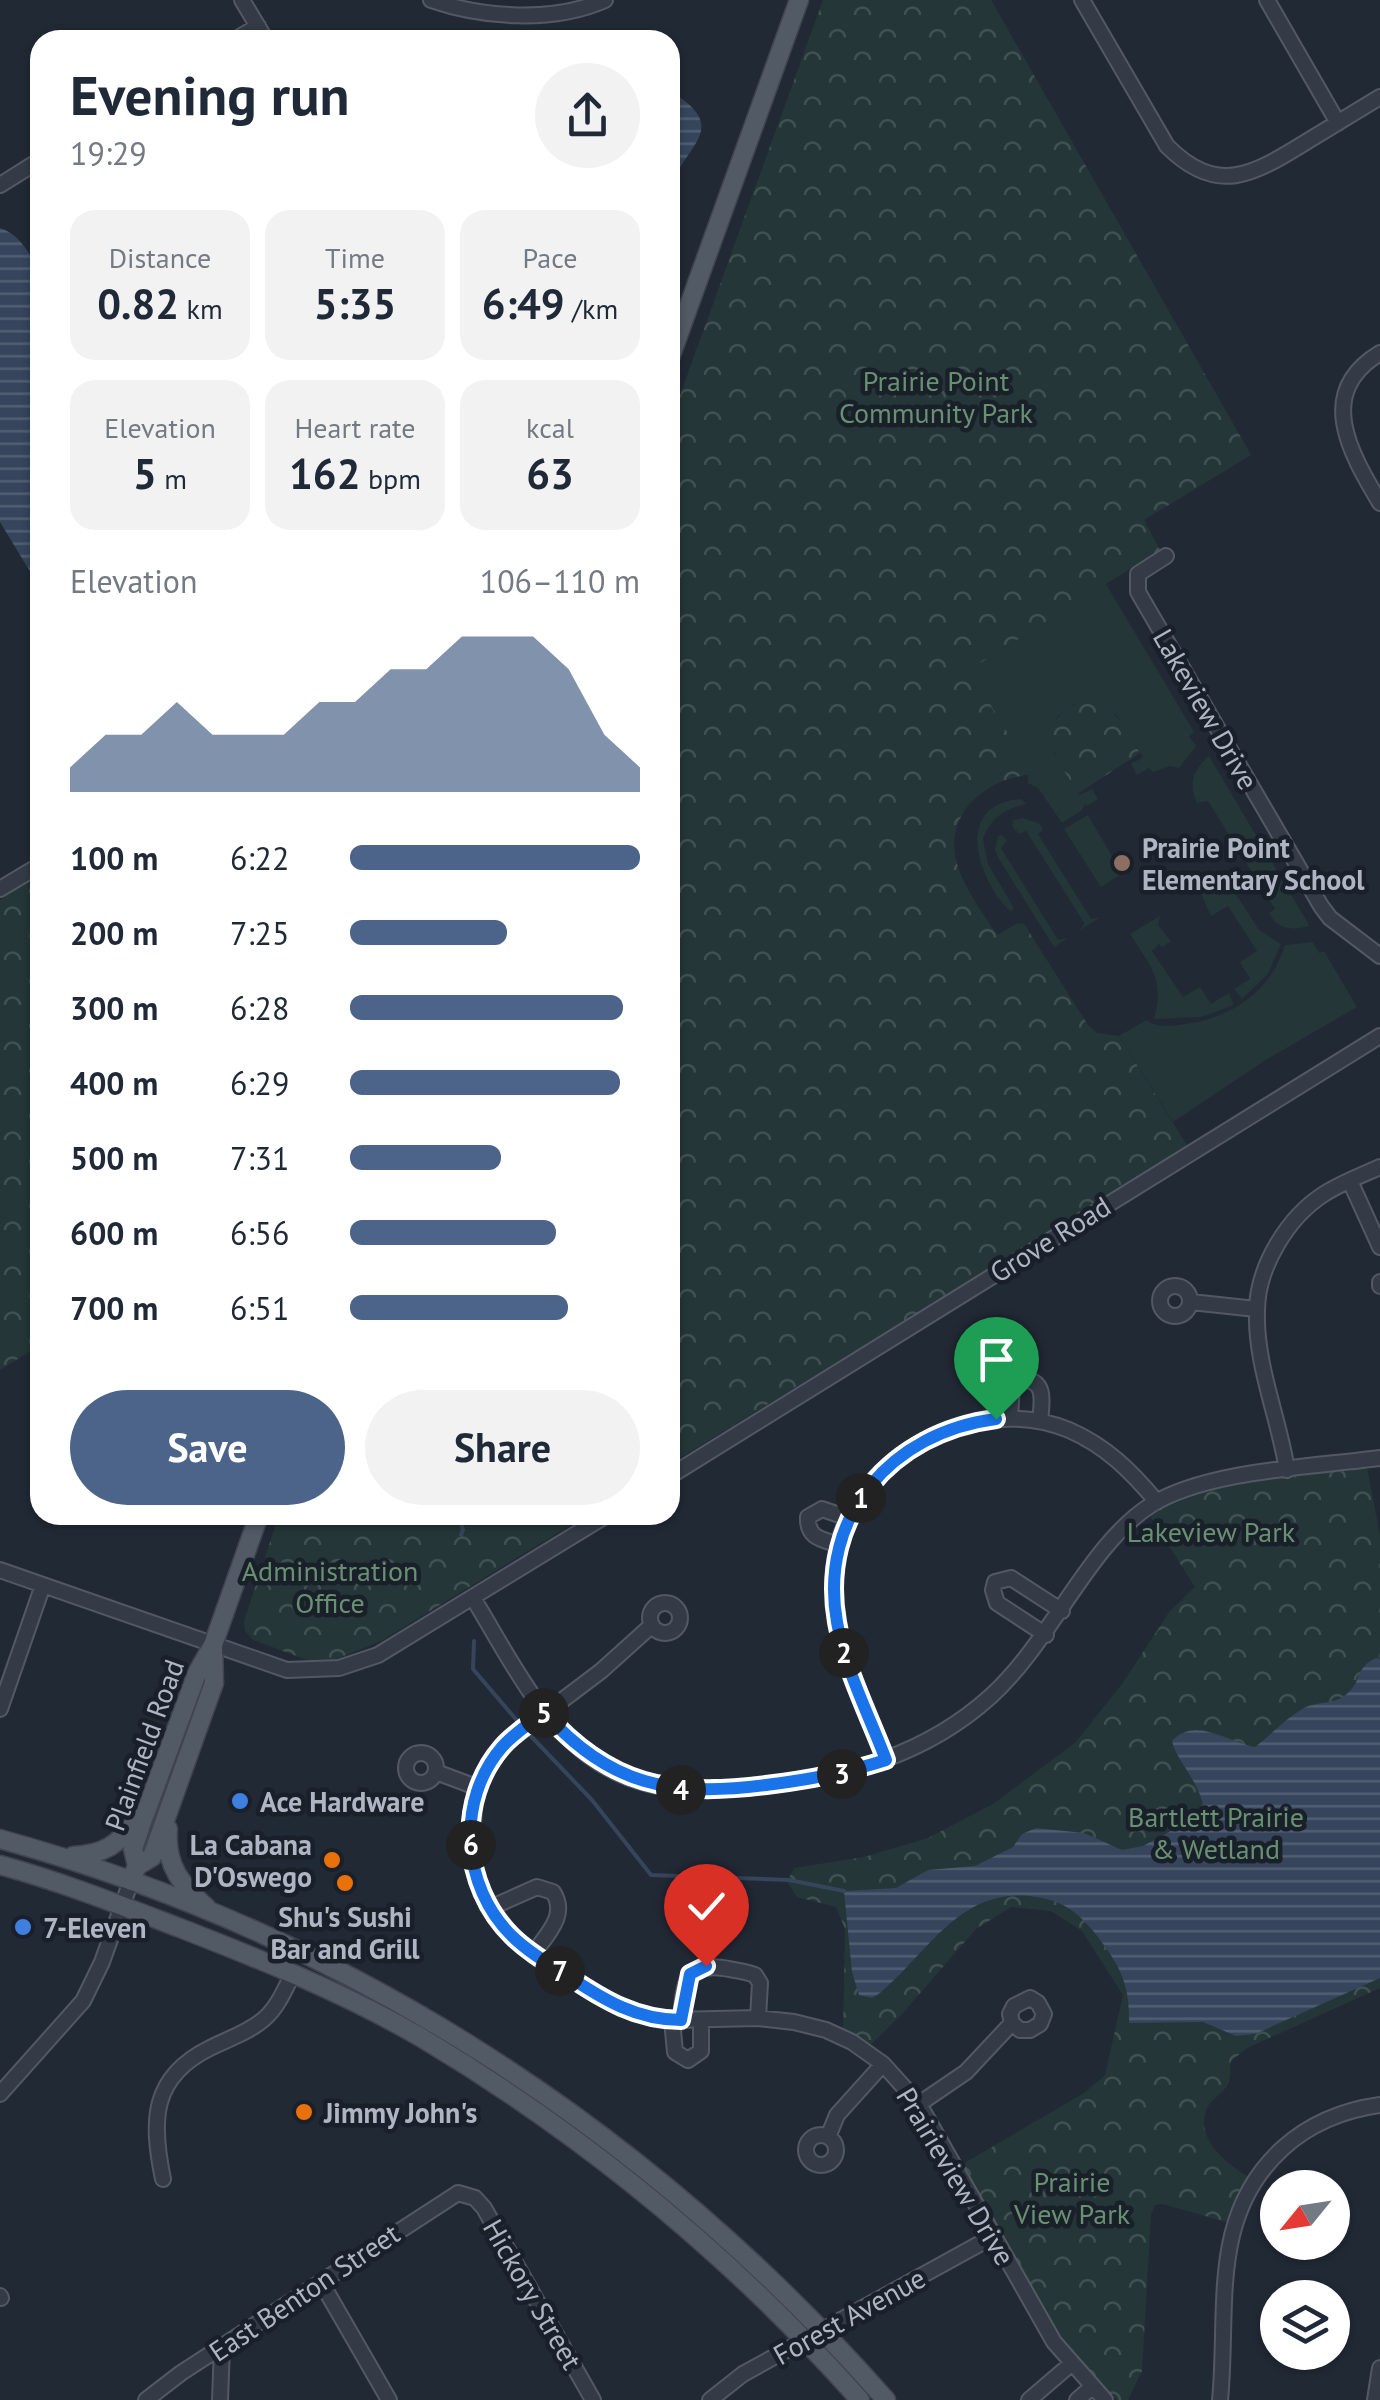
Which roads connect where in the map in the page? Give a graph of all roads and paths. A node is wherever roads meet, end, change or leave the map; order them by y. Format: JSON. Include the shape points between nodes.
{"nodes":[{"id":1,"x":242,"y":0,"type":"edge"},
{"id":2,"x":431,"y":0,"type":"edge"},
{"id":3,"x":604,"y":0,"type":"edge"},
{"id":4,"x":799,"y":0,"type":"edge"},
{"id":5,"x":1082,"y":0,"type":"edge"},
{"id":6,"x":1268,"y":0,"type":"edge"},
{"id":7,"x":260,"y":30,"type":"edge"},
{"id":8,"x":1380,"y":97,"type":"edge"},
{"id":9,"x":1338,"y":123,"type":"junction"},
{"id":10,"x":30,"y":166,"type":"edge"},
{"id":11,"x":0,"y":185,"type":"edge"},
{"id":12,"x":680,"y":311,"type":"edge"},
{"id":13,"x":1380,"y":353,"type":"edge"},
{"id":14,"x":1380,"y":503,"type":"edge"},
{"id":15,"x":1166,"y":556,"type":"dead end"},
{"id":16,"x":30,"y":870,"type":"edge"},
{"id":17,"x":2,"y":885,"type":"edge"},
{"id":18,"x":1380,"y":956,"type":"edge"},
{"id":19,"x":1380,"y":1036,"type":"edge"},
{"id":20,"x":1380,"y":1166,"type":"edge"},
{"id":21,"x":1350,"y":1180,"type":"junction"},
{"id":22,"x":1380,"y":1246,"type":"edge"},
{"id":23,"x":1191,"y":1302,"type":"dead end"},
{"id":24,"x":1256,"y":1308,"type":"junction"},
{"id":25,"x":1010,"y":1417,"type":"junction"},
{"id":26,"x":1040,"y":1422,"type":"junction"},
{"id":27,"x":1380,"y":1458,"type":"edge"},
{"id":28,"x":680,"y":1470,"type":"edge"},
{"id":29,"x":1288,"y":1470,"type":"junction"},
{"id":30,"x":1157,"y":1502,"type":"junction"},
{"id":31,"x":848,"y":1518,"type":"junction"},
{"id":32,"x":255,"y":1525,"type":"edge"},
{"id":33,"x":591,"y":1525,"type":"edge"},
{"id":34,"x":838,"y":1545,"type":"junction"},
{"id":35,"x":0,"y":1570,"type":"edge"},
{"id":36,"x":43,"y":1585,"type":"junction"},
{"id":37,"x":473,"y":1598,"type":"junction"},
{"id":38,"x":1062,"y":1611,"type":"junction"},
{"id":39,"x":651,"y":1626,"type":"dead end"},
{"id":40,"x":1046,"y":1634,"type":"junction"},
{"id":41,"x":213,"y":1645,"type":"junction"},
{"id":42,"x":0,"y":1709,"type":"edge"},
{"id":43,"x":544,"y":1712,"type":"junction"},
{"id":44,"x":886,"y":1760,"type":"junction"},
{"id":45,"x":436,"y":1772,"type":"dead end"},
{"id":46,"x":476,"y":1787,"type":"junction"},
{"id":47,"x":149,"y":1803,"type":"junction"},
{"id":48,"x":169,"y":1810,"type":"junction"},
{"id":49,"x":0,"y":1839,"type":"edge"},
{"id":50,"x":64,"y":1856,"type":"junction"},
{"id":51,"x":0,"y":1865,"type":"edge"},
{"id":52,"x":134,"y":1874,"type":"junction"},
{"id":53,"x":121,"y":1905,"type":"junction"},
{"id":54,"x":490,"y":1908,"type":"junction"},
{"id":55,"x":215,"y":1915,"type":"junction"},
{"id":56,"x":534,"y":1953,"type":"junction"},
{"id":57,"x":293,"y":1974,"type":"junction"},
{"id":58,"x":758,"y":2018,"type":"junction"},
{"id":59,"x":676,"y":2020,"type":"junction"},
{"id":60,"x":702,"y":2020,"type":"junction"},
{"id":61,"x":1012,"y":2023,"type":"dead end"},
{"id":62,"x":883,"y":2064,"type":"junction"},
{"id":63,"x":0,"y":2094,"type":"edge"},
{"id":64,"x":919,"y":2104,"type":"junction"},
{"id":65,"x":1380,"y":2105,"type":"edge"},
{"id":66,"x":828,"y":2137,"type":"dead end"},
{"id":67,"x":163,"y":2178,"type":"dead end"},
{"id":68,"x":467,"y":2194,"type":"joint"},
{"id":69,"x":992,"y":2237,"type":"junction"},
{"id":70,"x":320,"y":2282,"type":"junction"},
{"id":71,"x":823,"y":2329,"type":"junction"},
{"id":72,"x":804,"y":2339,"type":"junction"},
{"id":73,"x":222,"y":2347,"type":"junction"},
{"id":74,"x":1070,"y":2364,"type":"junction"},
{"id":75,"x":1380,"y":2368,"type":"edge"},
{"id":76,"x":1092,"y":2387,"type":"junction"},
{"id":77,"x":720,"y":2398,"type":"edge"},
{"id":78,"x":146,"y":2400,"type":"edge"},
{"id":79,"x":220,"y":2400,"type":"edge"},
{"id":80,"x":390,"y":2400,"type":"edge"},
{"id":81,"x":593,"y":2400,"type":"edge"},
{"id":82,"x":860,"y":2400,"type":"edge"},
{"id":83,"x":886,"y":2400,"type":"edge"},
{"id":84,"x":1029,"y":2400,"type":"edge"},
{"id":85,"x":1077,"y":2400,"type":"edge"},
{"id":86,"x":1105,"y":2400,"type":"edge"},
{"id":87,"x":1220,"y":2400,"type":"edge"},
{"id":88,"x":1375,"y":2400,"type":"edge"}],
"edges":[{"from":1,"to":7,"type":"street"},
{"from":2,"to":3,"type":"street","via":[[514,14],[566,12]]},
{"from":4,"to":12,"type":"main road"},
{"from":5,"to":9,"type":"street","via":[[1167,146],[1198,170],[1218,176],[1256,172]]},
{"from":6,"to":9,"type":"street"},
{"from":8,"to":9,"type":"street"},
{"from":10,"to":11,"type":"street"},
{"from":13,"to":14,"type":"street","via":[[1356,374],[1343,412],[1350,452]]},
{"from":15,"to":18,"type":"street","name":"Lakeview Drive","via":[[1138,574],[1138,592],[1321,906]]},
{"from":16,"to":17,"type":"street"},
{"from":19,"to":28,"type":"street","name":"Grove Road"},
{"from":20,"to":21,"type":"street"},
{"from":21,"to":22,"type":"street"},
{"from":21,"to":24,"type":"street","via":[[1290,1225],[1268,1263]]},
{"from":23,"to":24,"type":"street"},
{"from":24,"to":29,"type":"street"},
{"from":25,"to":26,"type":"street"},
{"from":25,"to":26,"type":"street","via":[[1012,1386],[1030,1379],[1042,1394]]},
{"from":25,"to":31,"type":"street","via":[[969,1422],[927,1439],[870,1484]]},
{"from":26,"to":30,"type":"street","via":[[1103,1448]]},
{"from":27,"to":29,"type":"street"},
{"from":29,"to":30,"type":"street","via":[[1222,1480]]},
{"from":30,"to":38,"type":"street","via":[[1104,1548]]},
{"from":31,"to":34,"type":"street"},
{"from":31,"to":34,"type":"street","via":[[822,1508],[808,1517],[812,1536]]},
{"from":32,"to":41,"type":"main road","name":"Plainfield Road"},
{"from":33,"to":37,"type":"street"},
{"from":34,"to":44,"type":"street","via":[[836,1620]]},
{"from":35,"to":36,"type":"street"},
{"from":36,"to":41,"type":"street"},
{"from":36,"to":42,"type":"street"},
{"from":37,"to":41,"type":"street","via":[[378,1655],[339,1668],[287,1670]]},
{"from":37,"to":43,"type":"street"},
{"from":38,"to":40,"type":"street"},
{"from":38,"to":40,"type":"street","via":[[1010,1578],[996,1582],[998,1603]]},
{"from":39,"to":43,"type":"street","name":"Prairieview Drive"},
{"from":40,"to":44,"type":"street","via":[[986,1700]]},
{"from":41,"to":47,"type":"main road","name":"Plainfield Road"},
{"from":41,"to":48,"type":"main road","name":"Plainfield Road","via":[[214,1683]]},
{"from":43,"to":44,"type":"street","via":[[608,1768],[676,1790],[829,1777]]},
{"from":43,"to":46,"type":"street","name":"Prairieview Drive","via":[[503,1746]]},
{"from":45,"to":46,"type":"street"},
{"from":46,"to":54,"type":"street","name":"Prairieview Drive","via":[[471,1847]]},
{"from":47,"to":50,"type":"main road","via":[[117,1844]]},
{"from":47,"to":52,"type":"main road","name":"Plainfield Road","via":[[133,1849]]},
{"from":48,"to":52,"type":"main road","name":"Plainfield Road","via":[[152,1858]]},
{"from":48,"to":55,"type":"main road","via":[[172,1870]]},
{"from":49,"to":50,"type":"main road"},
{"from":50,"to":52,"type":"main road"},
{"from":51,"to":53,"type":"main road"},
{"from":52,"to":53,"type":"street"},
{"from":52,"to":55,"type":"main road"},
{"from":53,"to":57,"type":"main road"},
{"from":53,"to":63,"type":"street","via":[[83,2001]]},
{"from":54,"to":56,"type":"street","name":"Prairieview Drive"},
{"from":54,"to":56,"type":"street","via":[[537,1888],[553,1892],[557,1920]]},
{"from":55,"to":71,"type":"main road","via":[[397,2001],[550,2096],[708,2220]]},
{"from":56,"to":59,"type":"street","name":"Prairieview Drive","via":[[612,2004]]},
{"from":57,"to":67,"type":"street","via":[[263,2020],[196,2055],[162,2092],[155,2115]]},
{"from":57,"to":72,"type":"main road","via":[[420,2037],[541,2114],[654,2199]]},
{"from":58,"to":59,"type":"street","via":[[755,1975],[704,1966],[689,1977]]},
{"from":58,"to":60,"type":"street","name":"Prairieview Drive"},
{"from":58,"to":62,"type":"street","name":"Prairieview Drive","via":[[826,2030]]},
{"from":59,"to":60,"type":"street","name":"Prairieview Drive"},
{"from":59,"to":60,"type":"street","via":[[673,2048],[688,2060],[701,2050]]},
{"from":61,"to":64,"type":"street","via":[[966,2072]]},
{"from":62,"to":64,"type":"street","name":"Prairieview Drive"},
{"from":62,"to":66,"type":"street"},
{"from":64,"to":69,"type":"street","name":"Prairieview Drive"},
{"from":65,"to":87,"type":"street","via":[[1330,2117],[1304,2132],[1272,2158],[1247,2192],[1226,2260]]},
{"from":68,"to":70,"type":"street","name":"East Benton Street","via":[[447,2197]]},
{"from":68,"to":81,"type":"street","name":"Hickory Street","via":[[484,2208]]},
{"from":69,"to":71,"type":"street","name":"Forest Avenue"},
{"from":69,"to":74,"type":"street","name":"Prairieview Drive"},
{"from":70,"to":73,"type":"street","name":"East Benton Street"},
{"from":70,"to":80,"type":"street"},
{"from":71,"to":72,"type":"street","name":"Forest Avenue"},
{"from":71,"to":83,"type":"main road"},
{"from":72,"to":77,"type":"street","name":"Forest Avenue","via":[[744,2374]]},
{"from":72,"to":82,"type":"main road"},
{"from":73,"to":78,"type":"street","name":"East Benton Street"},
{"from":73,"to":79,"type":"street"},
{"from":74,"to":76,"type":"street","name":"Prairieview Drive"},
{"from":74,"to":84,"type":"street"},
{"from":75,"to":88,"type":"street"},
{"from":76,"to":85,"type":"street"},
{"from":76,"to":86,"type":"street","name":"Prairieview Drive"}]}
